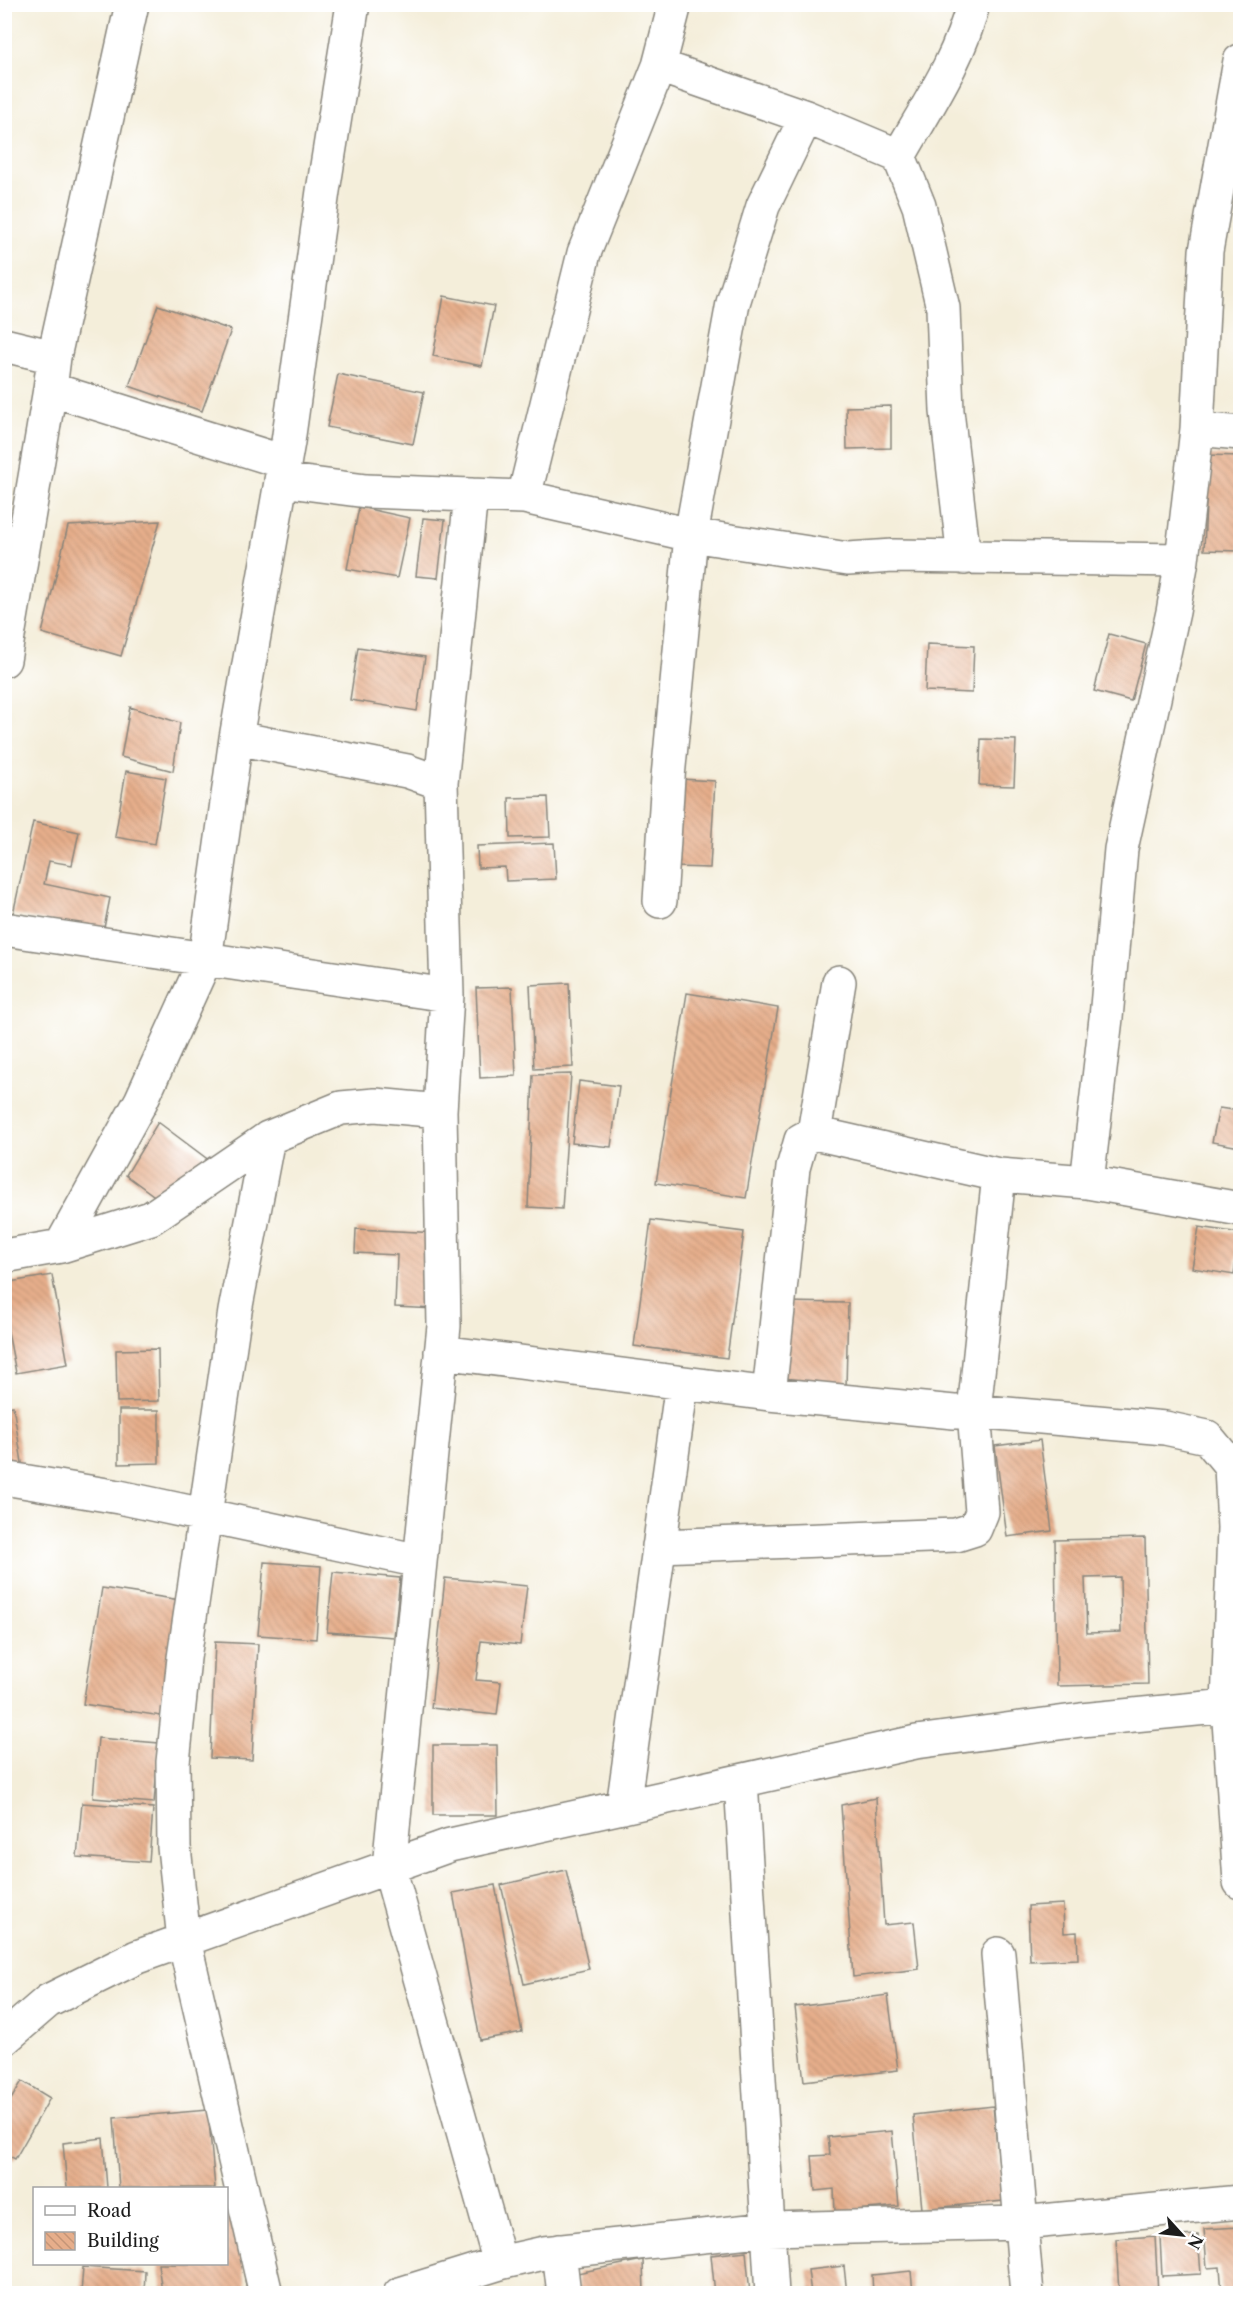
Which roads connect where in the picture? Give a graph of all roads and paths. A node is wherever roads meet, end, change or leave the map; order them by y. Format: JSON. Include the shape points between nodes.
{"nodes":[{"id":1,"x":132,"y":4,"type":"edge"},
{"id":2,"x":353,"y":4,"type":"edge"},
{"id":3,"x":675,"y":4,"type":"edge"},
{"id":4,"x":973,"y":4,"type":"edge"},
{"id":5,"x":1240,"y":62,"type":"edge"},
{"id":6,"x":659,"y":66,"type":"junction"},
{"id":7,"x":1235,"y":113,"type":"edge"},
{"id":8,"x":806,"y":117,"type":"junction"},
{"id":9,"x":898,"y":156,"type":"junction"},
{"id":10,"x":4,"y":345,"type":"edge"},
{"id":11,"x":52,"y":373,"type":"junction"},
{"id":12,"x":1197,"y":429,"type":"junction"},
{"id":13,"x":1240,"y":433,"type":"edge"},
{"id":14,"x":282,"y":471,"type":"junction"},
{"id":15,"x":471,"y":495,"type":"junction"},
{"id":16,"x":524,"y":497,"type":"junction"},
{"id":17,"x":691,"y":535,"type":"junction"},
{"id":18,"x":964,"y":558,"type":"junction"},
{"id":19,"x":1182,"y":560,"type":"junction"},
{"id":20,"x":4,"y":660,"type":"edge"},
{"id":21,"x":236,"y":738,"type":"junction"},
{"id":22,"x":441,"y":783,"type":"junction"},
{"id":23,"x":660,"y":901,"type":"dead end"},
{"id":24,"x":4,"y":929,"type":"edge"},
{"id":25,"x":205,"y":960,"type":"junction"},
{"id":26,"x":839,"y":982,"type":"dead end"},
{"id":27,"x":447,"y":995,"type":"junction"},
{"id":28,"x":440,"y":1111,"type":"junction"},
{"id":29,"x":814,"y":1133,"type":"junction"},
{"id":30,"x":268,"y":1138,"type":"junction"},
{"id":31,"x":999,"y":1175,"type":"junction"},
{"id":32,"x":1086,"y":1182,"type":"junction"},
{"id":33,"x":1240,"y":1209,"type":"edge"},
{"id":34,"x":61,"y":1246,"type":"junction"},
{"id":35,"x":4,"y":1256,"type":"edge"},
{"id":36,"x":441,"y":1352,"type":"junction"},
{"id":37,"x":682,"y":1383,"type":"junction"},
{"id":38,"x":769,"y":1394,"type":"junction"},
{"id":39,"x":974,"y":1410,"type":"junction"},
{"id":40,"x":1236,"y":1465,"type":"edge"},
{"id":41,"x":4,"y":1478,"type":"edge"},
{"id":42,"x":206,"y":1515,"type":"junction"},
{"id":43,"x":659,"y":1546,"type":"junction"},
{"id":44,"x":420,"y":1561,"type":"junction"},
{"id":45,"x":1235,"y":1661,"type":"edge"},
{"id":46,"x":1228,"y":1706,"type":"junction"},
{"id":47,"x":741,"y":1781,"type":"junction"},
{"id":48,"x":623,"y":1807,"type":"junction"},
{"id":49,"x":389,"y":1867,"type":"junction"},
{"id":50,"x":1240,"y":1882,"type":"edge"},
{"id":51,"x":184,"y":1940,"type":"junction"},
{"id":52,"x":998,"y":1954,"type":"dead end"},
{"id":53,"x":4,"y":2039,"type":"edge"},
{"id":54,"x":1240,"y":2202,"type":"edge"},
{"id":55,"x":1021,"y":2223,"type":"junction"},
{"id":56,"x":768,"y":2229,"type":"junction"},
{"id":57,"x":559,"y":2251,"type":"junction"},
{"id":58,"x":500,"y":2263,"type":"junction"},
{"id":59,"x":266,"y":2294,"type":"edge"},
{"id":60,"x":400,"y":2294,"type":"edge"},
{"id":61,"x":564,"y":2294,"type":"edge"},
{"id":62,"x":772,"y":2294,"type":"edge"},
{"id":63,"x":1027,"y":2294,"type":"edge"}],
"edges":[{"from":1,"to":11,"type":"street"},
{"from":2,"to":14,"type":"street"},
{"from":3,"to":6,"type":"street"},
{"from":4,"to":9,"type":"street","via":[[954,58]]},
{"from":5,"to":7,"type":"street"},
{"from":6,"to":8,"type":"street"},
{"from":6,"to":16,"type":"street","via":[[584,253]]},
{"from":7,"to":12,"type":"street","via":[[1206,251]]},
{"from":8,"to":9,"type":"street"},
{"from":8,"to":17,"type":"street","via":[[763,206],[733,303]]},
{"from":9,"to":18,"type":"street","via":[[919,206],[943,308],[947,411]]},
{"from":10,"to":11,"type":"street"},
{"from":11,"to":14,"type":"street"},
{"from":11,"to":20,"type":"street"},
{"from":12,"to":13,"type":"street"},
{"from":12,"to":19,"type":"street"},
{"from":14,"to":15,"type":"street","via":[[366,491]]},
{"from":14,"to":21,"type":"street"},
{"from":15,"to":16,"type":"street"},
{"from":15,"to":22,"type":"street"},
{"from":16,"to":17,"type":"street"},
{"from":17,"to":18,"type":"street","via":[[848,559]]},
{"from":17,"to":23,"type":"street"},
{"from":18,"to":19,"type":"street"},
{"from":19,"to":32,"type":"street","via":[[1121,849]]},
{"from":21,"to":22,"type":"street","via":[[407,771]]},
{"from":21,"to":25,"type":"street"},
{"from":22,"to":27,"type":"street"},
{"from":24,"to":25,"type":"street"},
{"from":25,"to":27,"type":"street"},
{"from":25,"to":34,"type":"street","via":[[141,1101]]},
{"from":26,"to":29,"type":"street"},
{"from":27,"to":28,"type":"street"},
{"from":28,"to":30,"type":"street","via":[[375,1105],[341,1108]]},
{"from":28,"to":36,"type":"street","via":[[444,1326]]},
{"from":29,"to":31,"type":"street"},
{"from":29,"to":38,"type":"street","via":[[801,1140],[794,1168]]},
{"from":30,"to":34,"type":"street","via":[[151,1218]]},
{"from":30,"to":42,"type":"street","via":[[235,1311]]},
{"from":31,"to":32,"type":"street"},
{"from":31,"to":39,"type":"street"},
{"from":32,"to":33,"type":"street"},
{"from":34,"to":35,"type":"street"},
{"from":36,"to":37,"type":"street"},
{"from":36,"to":44,"type":"street"},
{"from":37,"to":38,"type":"street"},
{"from":37,"to":43,"type":"street"},
{"from":38,"to":39,"type":"street","via":[[954,1412]]},
{"from":39,"to":40,"type":"street","via":[[1165,1428],[1207,1437]]},
{"from":39,"to":43,"type":"street","via":[[982,1512],[975,1529],[956,1535]]},
{"from":40,"to":45,"type":"street"},
{"from":41,"to":42,"type":"street"},
{"from":42,"to":44,"type":"street"},
{"from":42,"to":51,"type":"street","via":[[173,1762],[174,1847]]},
{"from":43,"to":48,"type":"street"},
{"from":44,"to":49,"type":"street"},
{"from":45,"to":46,"type":"street"},
{"from":46,"to":47,"type":"street","via":[[1081,1719],[916,1742]]},
{"from":46,"to":50,"type":"street"},
{"from":47,"to":48,"type":"street"},
{"from":47,"to":56,"type":"street"},
{"from":48,"to":49,"type":"street","via":[[450,1845]]},
{"from":49,"to":51,"type":"street"},
{"from":49,"to":58,"type":"street"},
{"from":51,"to":53,"type":"street","via":[[137,1957],[48,2001]]},
{"from":51,"to":59,"type":"street"},
{"from":52,"to":55,"type":"street"},
{"from":54,"to":55,"type":"street"},
{"from":55,"to":56,"type":"street"},
{"from":55,"to":63,"type":"street"},
{"from":56,"to":57,"type":"street"},
{"from":56,"to":62,"type":"street"},
{"from":57,"to":58,"type":"street"},
{"from":57,"to":61,"type":"street"},
{"from":58,"to":60,"type":"street"}]}
